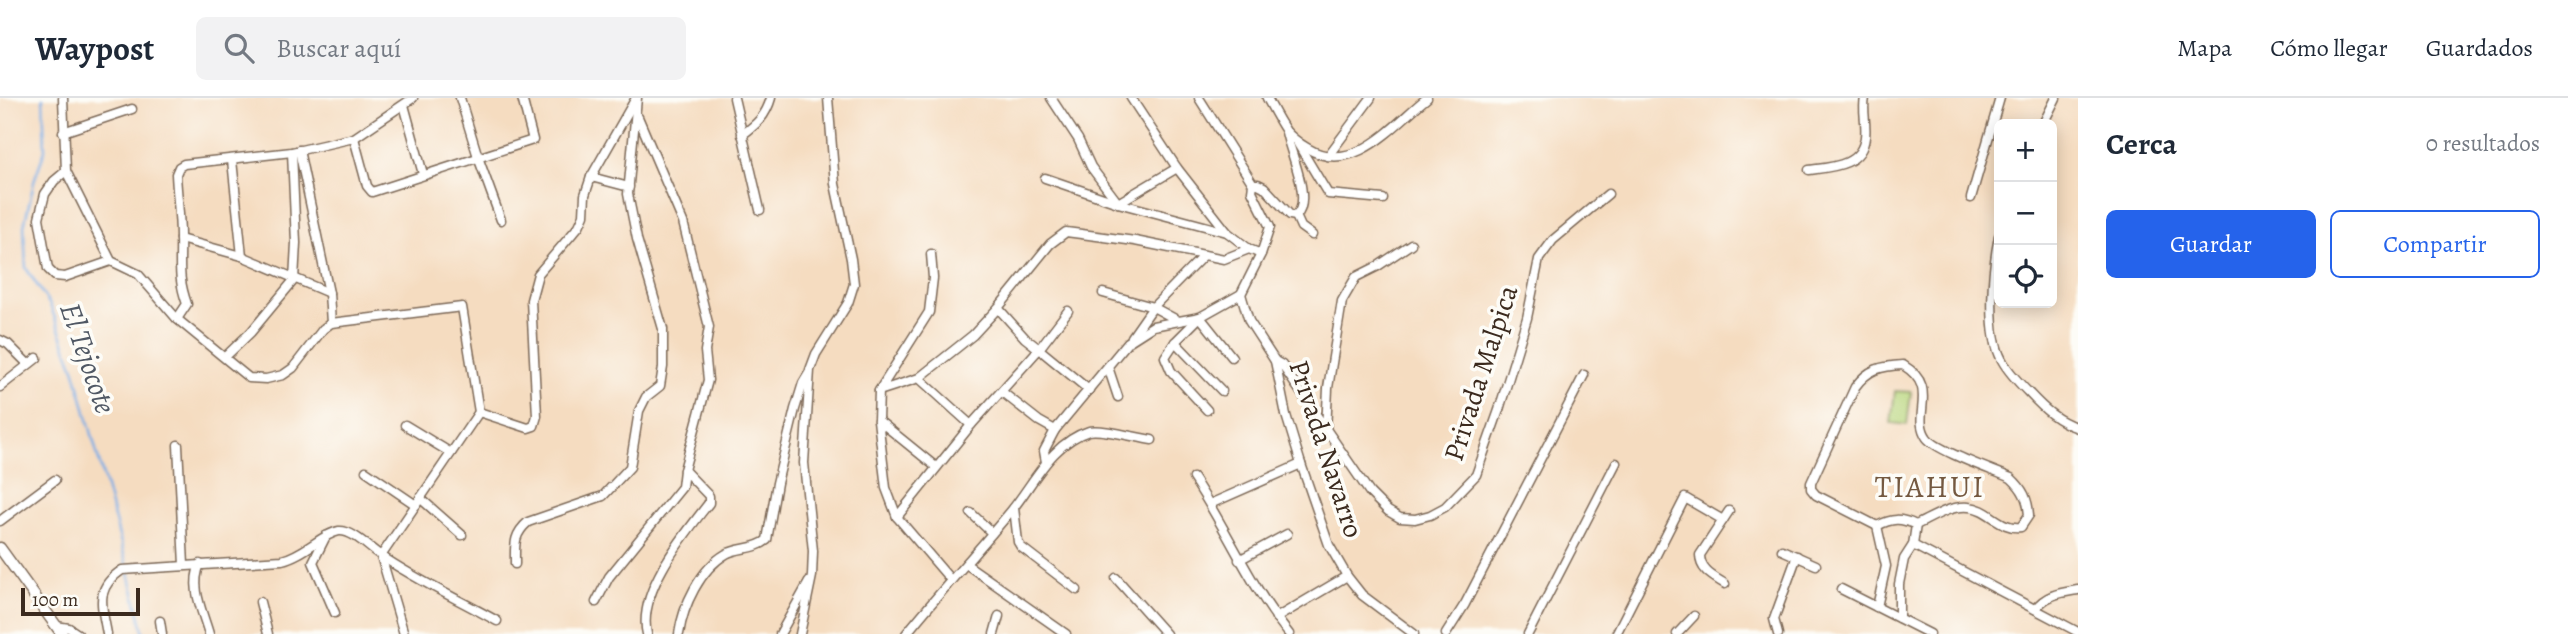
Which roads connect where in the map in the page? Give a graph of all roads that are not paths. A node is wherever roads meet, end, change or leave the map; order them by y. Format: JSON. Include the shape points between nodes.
{"nodes":[{"id":1,"x":63,"y":98,"type":"edge"},
{"id":2,"x":414,"y":98,"type":"edge"},
{"id":3,"x":460,"y":98,"type":"edge"},
{"id":4,"x":522,"y":98,"type":"edge"},
{"id":5,"x":637,"y":98,"type":"edge"},
{"id":6,"x":734,"y":98,"type":"edge"},
{"id":7,"x":771,"y":98,"type":"edge"},
{"id":8,"x":828,"y":98,"type":"edge"},
{"id":9,"x":1051,"y":98,"type":"edge"},
{"id":10,"x":1131,"y":98,"type":"edge"},
{"id":11,"x":1199,"y":98,"type":"edge"},
{"id":12,"x":1267,"y":98,"type":"edge"},
{"id":13,"x":1371,"y":98,"type":"edge"},
{"id":14,"x":1427,"y":98,"type":"edge"},
{"id":15,"x":1865,"y":98,"type":"edge"},
{"id":16,"x":2000,"y":98,"type":"edge"},
{"id":17,"x":2056,"y":98,"type":"edge"},
{"id":18,"x":404,"y":105,"type":"junction"},
{"id":19,"x":132,"y":110,"type":"dead end"},
{"id":20,"x":637,"y":114,"type":"junction"},
{"id":21,"x":2046,"y":119,"type":"edge"},
{"id":22,"x":1286,"y":131,"type":"junction"},
{"id":23,"x":63,"y":132,"type":"junction"},
{"id":24,"x":742,"y":135,"type":"junction"},
{"id":25,"x":354,"y":138,"type":"junction"},
{"id":26,"x":1297,"y":141,"type":"junction"},
{"id":27,"x":296,"y":151,"type":"junction"},
{"id":28,"x":1328,"y":156,"type":"junction"},
{"id":29,"x":478,"y":157,"type":"junction"},
{"id":30,"x":232,"y":160,"type":"junction"},
{"id":31,"x":1177,"y":168,"type":"junction"},
{"id":32,"x":1809,"y":170,"type":"dead end"},
{"id":33,"x":66,"y":171,"type":"junction"},
{"id":34,"x":423,"y":174,"type":"junction"},
{"id":35,"x":592,"y":177,"type":"junction"},
{"id":36,"x":1045,"y":178,"type":"dead end"},
{"id":37,"x":1253,"y":184,"type":"junction"},
{"id":38,"x":629,"y":187,"type":"junction"},
{"id":39,"x":1608,"y":194,"type":"dead end"},
{"id":40,"x":1971,"y":198,"type":"dead end"},
{"id":41,"x":1384,"y":199,"type":"dead end"},
{"id":42,"x":1118,"y":203,"type":"junction"},
{"id":43,"x":760,"y":210,"type":"dead end"},
{"id":44,"x":1296,"y":216,"type":"junction"},
{"id":45,"x":502,"y":220,"type":"dead end"},
{"id":46,"x":1227,"y":232,"type":"junction"},
{"id":47,"x":1312,"y":235,"type":"dead end"},
{"id":48,"x":180,"y":239,"type":"junction"},
{"id":49,"x":1411,"y":244,"type":"dead end"},
{"id":50,"x":1998,"y":245,"type":"edge"},
{"id":51,"x":1249,"y":249,"type":"junction"},
{"id":52,"x":931,"y":254,"type":"dead end"},
{"id":53,"x":1203,"y":254,"type":"junction"},
{"id":54,"x":1261,"y":254,"type":"junction"},
{"id":55,"x":242,"y":256,"type":"junction"},
{"id":56,"x":111,"y":261,"type":"junction"},
{"id":57,"x":294,"y":280,"type":"junction"},
{"id":58,"x":329,"y":293,"type":"junction"},
{"id":59,"x":1103,"y":293,"type":"dead end"},
{"id":60,"x":1241,"y":294,"type":"junction"},
{"id":61,"x":1153,"y":307,"type":"junction"},
{"id":62,"x":998,"y":308,"type":"junction"},
{"id":63,"x":1069,"y":312,"type":"dead end"},
{"id":64,"x":1200,"y":317,"type":"junction"},
{"id":65,"x":177,"y":319,"type":"junction"},
{"id":66,"x":1177,"y":320,"type":"junction"},
{"id":67,"x":331,"y":323,"type":"junction"},
{"id":68,"x":0,"y":340,"type":"edge"},
{"id":69,"x":1128,"y":342,"type":"junction"},
{"id":70,"x":1175,"y":342,"type":"junction"},
{"id":71,"x":1039,"y":349,"type":"junction"},
{"id":72,"x":225,"y":357,"type":"junction"},
{"id":73,"x":1232,"y":357,"type":"dead end"},
{"id":74,"x":37,"y":358,"type":"dead end"},
{"id":75,"x":1275,"y":361,"type":"junction"},
{"id":76,"x":27,"y":364,"type":"junction"},
{"id":77,"x":1108,"y":367,"type":"junction"},
{"id":78,"x":810,"y":370,"type":"junction"},
{"id":79,"x":1584,"y":375,"type":"dead end"},
{"id":80,"x":919,"y":378,"type":"junction"},
{"id":81,"x":0,"y":387,"type":"edge"},
{"id":82,"x":1089,"y":390,"type":"junction"},
{"id":83,"x":879,"y":391,"type":"junction"},
{"id":84,"x":1222,"y":391,"type":"dead end"},
{"id":85,"x":1002,"y":392,"type":"junction"},
{"id":86,"x":1118,"y":397,"type":"dead end"},
{"id":87,"x":1207,"y":410,"type":"dead end"},
{"id":88,"x":479,"y":412,"type":"junction"},
{"id":89,"x":878,"y":420,"type":"junction"},
{"id":90,"x":405,"y":425,"type":"dead end"},
{"id":91,"x":971,"y":425,"type":"junction"},
{"id":92,"x":2078,"y":428,"type":"edge"},
{"id":93,"x":1055,"y":430,"type":"junction"},
{"id":94,"x":1326,"y":432,"type":"junction"},
{"id":95,"x":1152,"y":440,"type":"dead end"},
{"id":96,"x":178,"y":446,"type":"dead end"},
{"id":97,"x":451,"y":453,"type":"junction"},
{"id":98,"x":1046,"y":462,"type":"junction"},
{"id":99,"x":1616,"y":463,"type":"dead end"},
{"id":100,"x":1301,"y":464,"type":"junction"},
{"id":101,"x":936,"y":467,"type":"junction"},
{"id":102,"x":684,"y":470,"type":"junction"},
{"id":103,"x":366,"y":471,"type":"dead end"},
{"id":104,"x":1193,"y":478,"type":"dead end"},
{"id":105,"x":55,"y":480,"type":"dead end"},
{"id":106,"x":418,"y":502,"type":"junction"},
{"id":107,"x":1210,"y":504,"type":"junction"},
{"id":108,"x":1014,"y":508,"type":"junction"},
{"id":109,"x":1729,"y":511,"type":"dead end"},
{"id":110,"x":971,"y":513,"type":"dead end"},
{"id":111,"x":897,"y":517,"type":"junction"},
{"id":112,"x":1723,"y":520,"type":"junction"},
{"id":113,"x":0,"y":522,"type":"edge"},
{"id":114,"x":1916,"y":525,"type":"junction"},
{"id":115,"x":1877,"y":526,"type":"junction"},
{"id":116,"x":992,"y":533,"type":"junction"},
{"id":117,"x":1287,"y":534,"type":"dead end"},
{"id":118,"x":326,"y":536,"type":"junction"},
{"id":119,"x":462,"y":536,"type":"dead end"},
{"id":120,"x":1913,"y":545,"type":"junction"},
{"id":121,"x":0,"y":548,"type":"edge"},
{"id":122,"x":1782,"y":550,"type":"dead end"},
{"id":123,"x":381,"y":556,"type":"junction"},
{"id":124,"x":1797,"y":556,"type":"junction"},
{"id":125,"x":1238,"y":559,"type":"junction"},
{"id":126,"x":200,"y":564,"type":"junction"},
{"id":127,"x":515,"y":564,"type":"dead end"},
{"id":128,"x":966,"y":564,"type":"junction"},
{"id":129,"x":184,"y":565,"type":"junction"},
{"id":130,"x":1816,"y":565,"type":"dead end"},
{"id":131,"x":812,"y":576,"type":"junction"},
{"id":132,"x":1347,"y":576,"type":"junction"},
{"id":133,"x":1116,"y":578,"type":"dead end"},
{"id":134,"x":950,"y":579,"type":"junction"},
{"id":135,"x":1725,"y":584,"type":"dead end"},
{"id":136,"x":1841,"y":589,"type":"dead end"},
{"id":137,"x":1077,"y":590,"type":"dead end"},
{"id":138,"x":2078,"y":590,"type":"edge"},
{"id":139,"x":596,"y":601,"type":"dead end"},
{"id":140,"x":260,"y":602,"type":"dead end"},
{"id":141,"x":1877,"y":607,"type":"junction"},
{"id":142,"x":2035,"y":609,"type":"junction"},
{"id":143,"x":335,"y":613,"type":"dead end"},
{"id":144,"x":999,"y":616,"type":"dead end"},
{"id":145,"x":1694,"y":616,"type":"dead end"},
{"id":146,"x":1276,"y":618,"type":"junction"},
{"id":147,"x":1899,"y":618,"type":"junction"},
{"id":148,"x":160,"y":621,"type":"dead end"},
{"id":149,"x":496,"y":621,"type":"dead end"},
{"id":150,"x":59,"y":630,"type":"edge"},
{"id":151,"x":2078,"y":632,"type":"edge"},
{"id":152,"x":78,"y":634,"type":"edge"},
{"id":153,"x":107,"y":634,"type":"edge"},
{"id":154,"x":162,"y":634,"type":"edge"},
{"id":155,"x":209,"y":634,"type":"edge"},
{"id":156,"x":268,"y":634,"type":"edge"},
{"id":157,"x":404,"y":634,"type":"edge"},
{"id":158,"x":646,"y":634,"type":"edge"},
{"id":159,"x":679,"y":634,"type":"edge"},
{"id":160,"x":780,"y":634,"type":"edge"},
{"id":161,"x":800,"y":634,"type":"edge"},
{"id":162,"x":906,"y":634,"type":"edge"},
{"id":163,"x":993,"y":634,"type":"edge"},
{"id":164,"x":1066,"y":634,"type":"edge"},
{"id":165,"x":1166,"y":634,"type":"edge"},
{"id":166,"x":1289,"y":634,"type":"edge"},
{"id":167,"x":1414,"y":634,"type":"edge"},
{"id":168,"x":1446,"y":634,"type":"edge"},
{"id":169,"x":1528,"y":634,"type":"edge"},
{"id":170,"x":1616,"y":634,"type":"edge"},
{"id":171,"x":1678,"y":634,"type":"edge"},
{"id":172,"x":1778,"y":634,"type":"edge"},
{"id":173,"x":1930,"y":634,"type":"edge"}],
"edges":[{"from":1,"to":23,"type":"street"},
{"from":2,"to":18,"type":"street"},
{"from":3,"to":29,"type":"street"},
{"from":4,"to":29,"type":"street","via":[[533,140]]},
{"from":5,"to":20,"type":"street"},
{"from":5,"to":35,"type":"street"},
{"from":6,"to":24,"type":"street"},
{"from":7,"to":24,"type":"street","via":[[760,123]]},
{"from":8,"to":78,"type":"street","via":[[835,184],[854,284]]},
{"from":9,"to":42,"type":"street"},
{"from":10,"to":31,"type":"street"},
{"from":11,"to":37,"type":"street"},
{"from":12,"to":22,"type":"street"},
{"from":13,"to":28,"type":"street"},
{"from":14,"to":28,"type":"street","via":[[1366,149]]},
{"from":15,"to":32,"type":"street","via":[[1862,149],[1840,166]]},
{"from":16,"to":40,"type":"street"},
{"from":17,"to":21,"type":"street"},
{"from":18,"to":25,"type":"street"},
{"from":18,"to":34,"type":"street"},
{"from":19,"to":23,"type":"street"},
{"from":20,"to":38,"type":"street"},
{"from":20,"to":102,"type":"street","via":[[683,222],[709,327],[705,351],[708,380]]},
{"from":22,"to":26,"type":"street"},
{"from":22,"to":44,"type":"street","via":[[1301,193],[1301,211]]},
{"from":23,"to":33,"type":"street"},
{"from":24,"to":43,"type":"street"},
{"from":25,"to":27,"type":"street"},
{"from":25,"to":34,"type":"street","via":[[372,191]]},
{"from":26,"to":28,"type":"street"},
{"from":26,"to":41,"type":"street","via":[[1328,194]]},
{"from":27,"to":30,"type":"street"},
{"from":27,"to":57,"type":"street"},
{"from":27,"to":58,"type":"street"},
{"from":29,"to":34,"type":"street"},
{"from":29,"to":45,"type":"street"},
{"from":30,"to":48,"type":"street","via":[[184,164],[177,170]]},
{"from":30,"to":55,"type":"street"},
{"from":31,"to":42,"type":"street"},
{"from":31,"to":46,"type":"street"},
{"from":33,"to":56,"type":"street"},
{"from":33,"to":56,"type":"street","via":[[45,194],[39,218],[48,269],[65,277]]},
{"from":35,"to":38,"type":"street"},
{"from":35,"to":88,"type":"street","via":[[579,226],[538,274],[531,300],[534,426]]},
{"from":36,"to":42,"type":"street"},
{"from":37,"to":44,"type":"street","via":[[1264,187]]},
{"from":37,"to":54,"type":"street","via":[[1252,191],[1270,227]]},
{"from":38,"to":127,"type":"street","via":[[637,239],[663,330],[660,386],[646,397],[639,411],[629,467],[603,496],[528,522],[518,530]]},
{"from":39,"to":94,"type":"street","name":"Privada Malpica","via":[[1553,240],[1539,259],[1527,318],[1476,475],[1445,507],[1415,519],[1388,511]]},
{"from":42,"to":46,"type":"street"},
{"from":44,"to":47,"type":"street"},
{"from":46,"to":51,"type":"street"},
{"from":48,"to":55,"type":"street"},
{"from":48,"to":65,"type":"street","via":[[180,285],[187,303]]},
{"from":49,"to":94,"type":"street","via":[[1356,277],[1342,300]]},
{"from":50,"to":92,"type":"street","via":[[1993,326],[2001,360],[2047,413]]},
{"from":51,"to":53,"type":"street","via":[[1224,259]]},
{"from":51,"to":54,"type":"street"},
{"from":52,"to":83,"type":"street","via":[[929,312]]},
{"from":53,"to":61,"type":"street"},
{"from":53,"to":62,"type":"street","via":[[1066,232],[1050,244]]},
{"from":54,"to":60,"type":"street"},
{"from":55,"to":57,"type":"street"},
{"from":56,"to":65,"type":"street","via":[[138,275]]},
{"from":57,"to":58,"type":"street"},
{"from":57,"to":72,"type":"street"},
{"from":58,"to":67,"type":"street"},
{"from":59,"to":61,"type":"street"},
{"from":60,"to":64,"type":"street"},
{"from":60,"to":75,"type":"street","name":"Privada Navarro","via":[[1249,321]]},
{"from":61,"to":66,"type":"street"},
{"from":61,"to":69,"type":"street"},
{"from":62,"to":71,"type":"street"},
{"from":62,"to":80,"type":"street","via":[[973,335]]},
{"from":63,"to":71,"type":"street"},
{"from":64,"to":66,"type":"street"},
{"from":64,"to":70,"type":"street"},
{"from":64,"to":73,"type":"street"},
{"from":65,"to":72,"type":"street"},
{"from":66,"to":69,"type":"street","via":[[1153,326]]},
{"from":67,"to":72,"type":"street","via":[[283,375],[249,378]]},
{"from":67,"to":88,"type":"street","via":[[462,307]]},
{"from":68,"to":76,"type":"street"},
{"from":69,"to":77,"type":"street"},
{"from":70,"to":84,"type":"street"},
{"from":70,"to":87,"type":"street","via":[[1165,357],[1171,371]]},
{"from":71,"to":82,"type":"street"},
{"from":71,"to":85,"type":"street"},
{"from":74,"to":76,"type":"street"},
{"from":75,"to":94,"type":"street","name":"Privada Malpica"},
{"from":75,"to":100,"type":"street","name":"Privada Navarro"},
{"from":76,"to":81,"type":"street"},
{"from":77,"to":82,"type":"street"},
{"from":77,"to":86,"type":"street"},
{"from":78,"to":131,"type":"street","via":[[804,463]]},
{"from":78,"to":159,"type":"street","via":[[792,421],[767,540],[725,555],[711,567],[689,599]]},
{"from":79,"to":168,"type":"street"},
{"from":80,"to":83,"type":"street"},
{"from":80,"to":91,"type":"street"},
{"from":82,"to":93,"type":"street"},
{"from":83,"to":89,"type":"street"},
{"from":85,"to":91,"type":"street"},
{"from":85,"to":93,"type":"street"},
{"from":88,"to":97,"type":"street"},
{"from":89,"to":101,"type":"street"},
{"from":89,"to":111,"type":"street","via":[[886,488]]},
{"from":90,"to":97,"type":"street"},
{"from":91,"to":101,"type":"street"},
{"from":93,"to":98,"type":"street","via":[[1044,451]]},
{"from":95,"to":98,"type":"street","via":[[1091,430],[1072,439]]},
{"from":96,"to":129,"type":"street"},
{"from":97,"to":106,"type":"street"},
{"from":98,"to":108,"type":"street"},
{"from":99,"to":169,"type":"street"},
{"from":100,"to":107,"type":"street"},
{"from":100,"to":132,"type":"street","name":"Privada Navarro","via":[[1329,545]]},
{"from":101,"to":111,"type":"street"},
{"from":102,"to":139,"type":"street","via":[[682,487],[609,577]]},
{"from":102,"to":158,"type":"street","via":[[709,496],[709,503],[667,562],[647,600]]},
{"from":103,"to":106,"type":"street"},
{"from":104,"to":107,"type":"street"},
{"from":105,"to":113,"type":"street"},
{"from":106,"to":119,"type":"street"},
{"from":106,"to":123,"type":"street"},
{"from":107,"to":125,"type":"street"},
{"from":108,"to":116,"type":"street"},
{"from":108,"to":137,"type":"street","via":[[1021,547]]},
{"from":109,"to":112,"type":"street"},
{"from":110,"to":116,"type":"street"},
{"from":111,"to":134,"type":"street"},
{"from":112,"to":135,"type":"street","via":[[1700,555],[1700,563]]},
{"from":112,"to":170,"type":"street","via":[[1685,498]]},
{"from":114,"to":115,"type":"street","via":[[1902,518]]},
{"from":114,"to":115,"type":"street","via":[[1959,507],[1984,511],[2016,528],[2029,515],[2024,493],[2011,478],[1927,438],[1922,386],[1903,365],[1885,366],[1863,376],[1811,483],[1816,495]]},
{"from":114,"to":120,"type":"street"},
{"from":115,"to":141,"type":"street","via":[[1886,566]]},
{"from":116,"to":128,"type":"street"},
{"from":117,"to":125,"type":"street"},
{"from":118,"to":123,"type":"street","via":[[340,531],[350,534]]},
{"from":118,"to":126,"type":"street","via":[[296,557]]},
{"from":118,"to":143,"type":"street","via":[[313,562]]},
{"from":120,"to":142,"type":"street"},
{"from":120,"to":147,"type":"street","via":[[1904,559],[1899,584]]},
{"from":121,"to":150,"type":"main road"},
{"from":122,"to":124,"type":"street"},
{"from":123,"to":149,"type":"street"},
{"from":123,"to":157,"type":"street"},
{"from":124,"to":130,"type":"street"},
{"from":124,"to":172,"type":"street","via":[[1774,618]]},
{"from":125,"to":146,"type":"street"},
{"from":126,"to":129,"type":"street"},
{"from":126,"to":155,"type":"street","via":[[195,584]]},
{"from":128,"to":134,"type":"street"},
{"from":128,"to":164,"type":"street"},
{"from":129,"to":153,"type":"street","via":[[123,570],[110,579],[101,600]]},
{"from":131,"to":160,"type":"street"},
{"from":131,"to":161,"type":"street"},
{"from":132,"to":146,"type":"street"},
{"from":132,"to":167,"type":"street","name":"Privada Navarro","via":[[1362,595]]},
{"from":133,"to":165,"type":"street"},
{"from":134,"to":162,"type":"street"},
{"from":136,"to":141,"type":"street"},
{"from":138,"to":142,"type":"street","via":[[2054,593]]},
{"from":140,"to":156,"type":"street"},
{"from":141,"to":147,"type":"street"},
{"from":142,"to":151,"type":"street"},
{"from":144,"to":163,"type":"street"},
{"from":145,"to":171,"type":"street"},
{"from":146,"to":166,"type":"street"},
{"from":147,"to":173,"type":"street"},
{"from":148,"to":154,"type":"street"},
{"from":150,"to":152,"type":"street","via":[[69,628]]}]}
